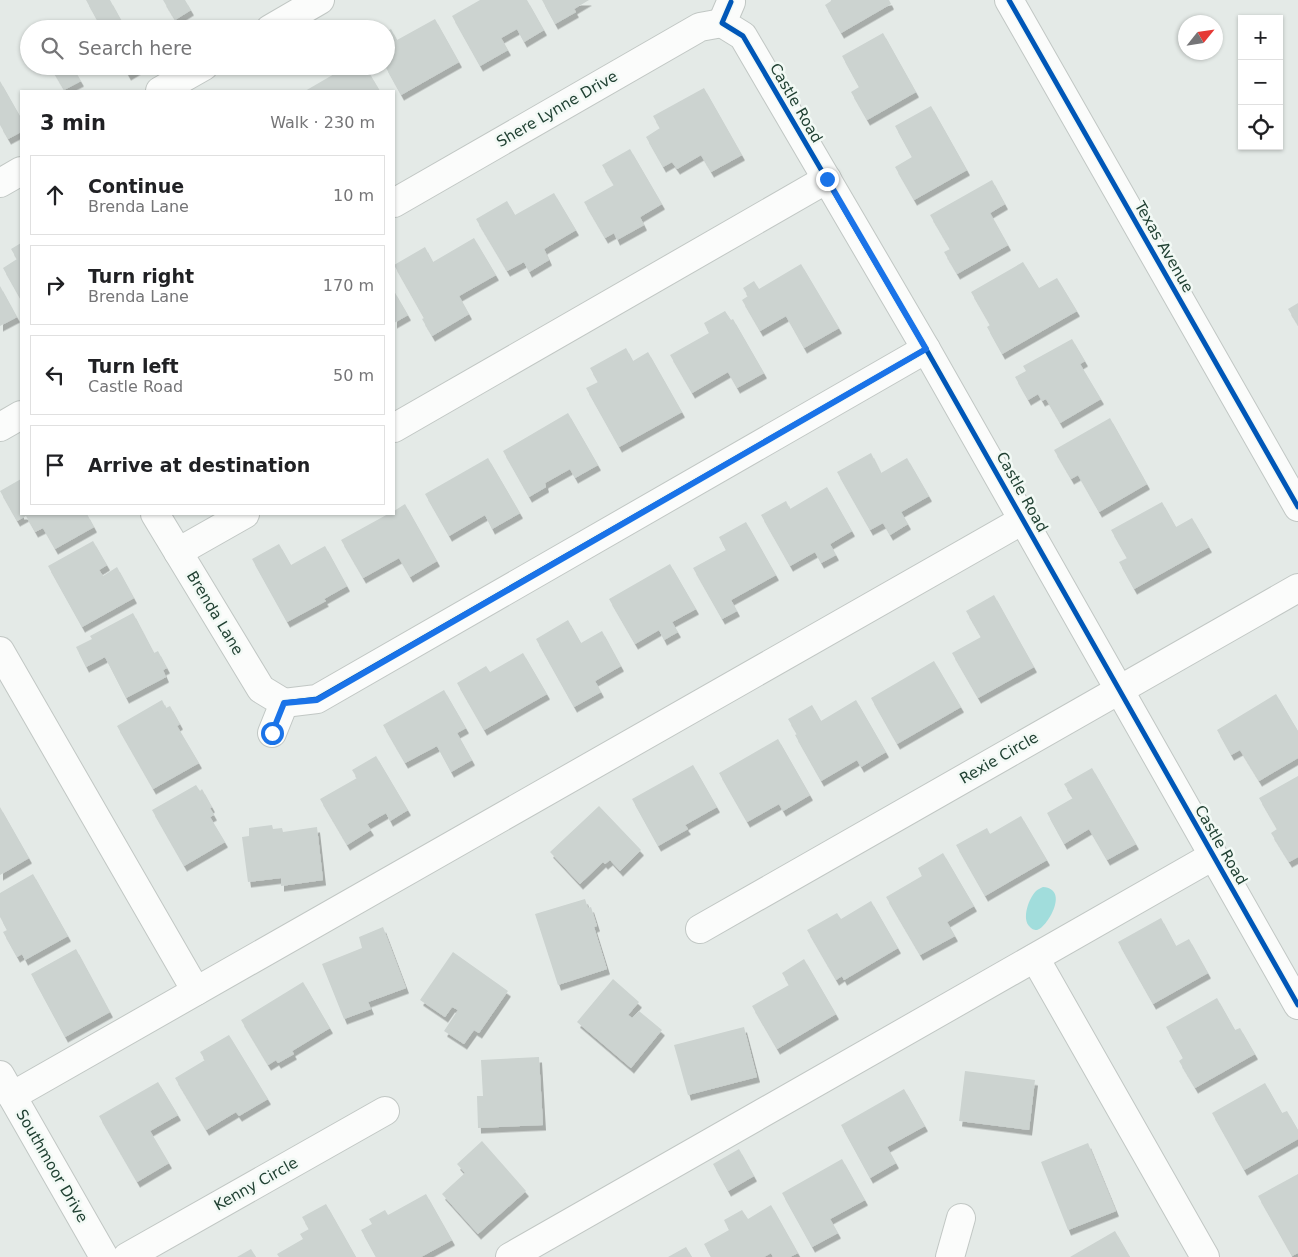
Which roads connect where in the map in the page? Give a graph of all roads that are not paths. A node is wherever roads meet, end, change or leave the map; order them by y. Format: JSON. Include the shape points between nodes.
{"nodes":[{"id":1,"x":320,"y":0,"type":"edge"},
{"id":2,"x":1009,"y":0,"type":"edge"},
{"id":3,"x":727,"y":12,"type":"joint"},
{"id":4,"x":286,"y":20,"type":"edge"},
{"id":5,"x":188,"y":75,"type":"edge"},
{"id":6,"x":162,"y":90,"type":"edge"},
{"id":7,"x":20,"y":172,"type":"edge"},
{"id":8,"x":827,"y":179,"type":"junction"},
{"id":9,"x":0,"y":183,"type":"edge"},
{"id":10,"x":395,"y":202,"type":"edge"},
{"id":11,"x":926,"y":349,"type":"junction"},
{"id":12,"x":20,"y":416,"type":"edge"},
{"id":13,"x":0,"y":427,"type":"edge"},
{"id":14,"x":395,"y":427,"type":"edge"},
{"id":15,"x":1298,"y":506,"type":"edge"},
{"id":16,"x":156,"y":515,"type":"edge"},
{"id":17,"x":243,"y":515,"type":"edge"},
{"id":18,"x":1023,"y":520,"type":"junction"},
{"id":19,"x":178,"y":552,"type":"junction"},
{"id":20,"x":1298,"y":588,"type":"edge"},
{"id":21,"x":0,"y":651,"type":"edge"},
{"id":22,"x":1119,"y":690,"type":"junction"},
{"id":23,"x":284,"y":703,"type":"junction"},
{"id":24,"x":272,"y":733,"type":"dead end"},
{"id":25,"x":1213,"y":856,"type":"junction"},
{"id":26,"x":700,"y":929,"type":"dead end"},
{"id":27,"x":1034,"y":958,"type":"junction"},
{"id":28,"x":196,"y":991,"type":"junction"},
{"id":29,"x":1298,"y":1005,"type":"edge"},
{"id":30,"x":6,"y":1085,"type":"edge"},
{"id":31,"x":385,"y":1112,"type":"dead end"},
{"id":32,"x":961,"y":1218,"type":"dead end"},
{"id":33,"x":104,"y":1257,"type":"edge"},
{"id":34,"x":127,"y":1257,"type":"edge"},
{"id":35,"x":510,"y":1257,"type":"edge"},
{"id":36,"x":950,"y":1257,"type":"edge"},
{"id":37,"x":1205,"y":1257,"type":"edge"}],
"edges":[{"from":1,"to":4,"type":"street"},
{"from":2,"to":15,"type":"street","name":"Texas Avenue"},
{"from":3,"to":8,"type":"street","name":"Castle Road"},
{"from":3,"to":10,"type":"street","name":"Shere Lynne Drive"},
{"from":5,"to":6,"type":"street"},
{"from":7,"to":9,"type":"street"},
{"from":8,"to":11,"type":"street","name":"Castle Road"},
{"from":8,"to":14,"type":"street"},
{"from":11,"to":18,"type":"street","name":"Castle Road"},
{"from":11,"to":23,"type":"street","via":[[317,700]]},
{"from":12,"to":13,"type":"street"},
{"from":16,"to":19,"type":"street","name":"Brenda Lane"},
{"from":17,"to":19,"type":"street"},
{"from":18,"to":22,"type":"street","name":"Castle Road"},
{"from":18,"to":28,"type":"street"},
{"from":19,"to":23,"type":"street","name":"Brenda Lane","via":[[261,689]]},
{"from":20,"to":22,"type":"street","name":"Rexie Circle"},
{"from":21,"to":28,"type":"street"},
{"from":22,"to":25,"type":"street","name":"Castle Road"},
{"from":22,"to":26,"type":"street","name":"Rexie Circle"},
{"from":23,"to":24,"type":"street"},
{"from":25,"to":27,"type":"street"},
{"from":25,"to":29,"type":"street","name":"Castle Road"},
{"from":27,"to":35,"type":"street"},
{"from":27,"to":37,"type":"street"},
{"from":28,"to":30,"type":"street"},
{"from":30,"to":33,"type":"street","name":"Southmoor Drive"},
{"from":31,"to":34,"type":"street","name":"Kenny Circle"},
{"from":32,"to":36,"type":"street"}]}
